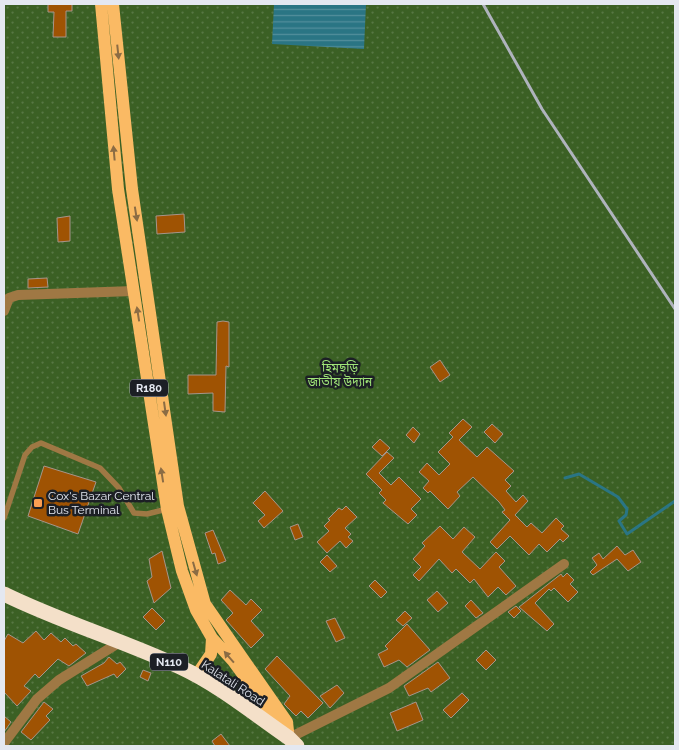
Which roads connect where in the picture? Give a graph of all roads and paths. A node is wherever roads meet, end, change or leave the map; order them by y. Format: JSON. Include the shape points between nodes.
{"nodes":[{"id":1,"x":101,"y":4,"type":"edge"},
{"id":2,"x":113,"y":4,"type":"edge"},
{"id":3,"x":134,"y":291,"type":"junction"},
{"id":4,"x":4,"y":311,"type":"edge"},
{"id":5,"x":168,"y":509,"type":"junction"},
{"id":6,"x":4,"y":518,"type":"edge"},
{"id":7,"x":564,"y":564,"type":"dead end"},
{"id":8,"x":4,"y":594,"type":"edge"},
{"id":9,"x":4,"y":603,"type":"edge"},
{"id":10,"x":36,"y":610,"type":"junction"},
{"id":11,"x":212,"y":638,"type":"junction"},
{"id":12,"x":120,"y":642,"type":"junction"},
{"id":13,"x":196,"y":676,"type":"junction"},
{"id":14,"x":293,"y":742,"type":"edge"},
{"id":15,"x":4,"y":743,"type":"edge"}],
"edges":[{"from":3,"to":1,"type":"main road","number":"R180","one_way":true,"via":[[118,189]]},
{"from":2,"to":14,"type":"main road","number":"R180","one_way":true,"via":[[132,189],[178,506],[206,604],[288,722]]},
{"from":3,"to":4,"type":"street","via":[[18,295],[9,298]]},
{"from":5,"to":3,"type":"main road","number":"R180","one_way":true},
{"from":5,"to":6,"type":"lane","via":[[146,514],[134,512],[119,488],[100,468],[41,443],[25,454]]},
{"from":5,"to":11,"type":"main road","number":"R180","via":[[182,571],[196,610]]},
{"from":7,"to":14,"type":"street","via":[[389,688]]},
{"from":8,"to":10,"type":"highway","name":"Kalatali Road","number":"N110"},
{"from":9,"to":10,"type":"highway","name":"Kalatali Road","number":"N110"},
{"from":10,"to":12,"type":"highway","name":"Kalatali Road","number":"N110"},
{"from":11,"to":13,"type":"main road","via":[[211,654]]},
{"from":14,"to":11,"type":"main road","number":"R180","one_way":true},
{"from":12,"to":13,"type":"highway","name":"Kalatali Road","number":"N110"},
{"from":12,"to":15,"type":"street","via":[[58,680],[37,700]]},
{"from":13,"to":14,"type":"highway","name":"Kalatali Road","number":"N110","via":[[233,698]]}]}
